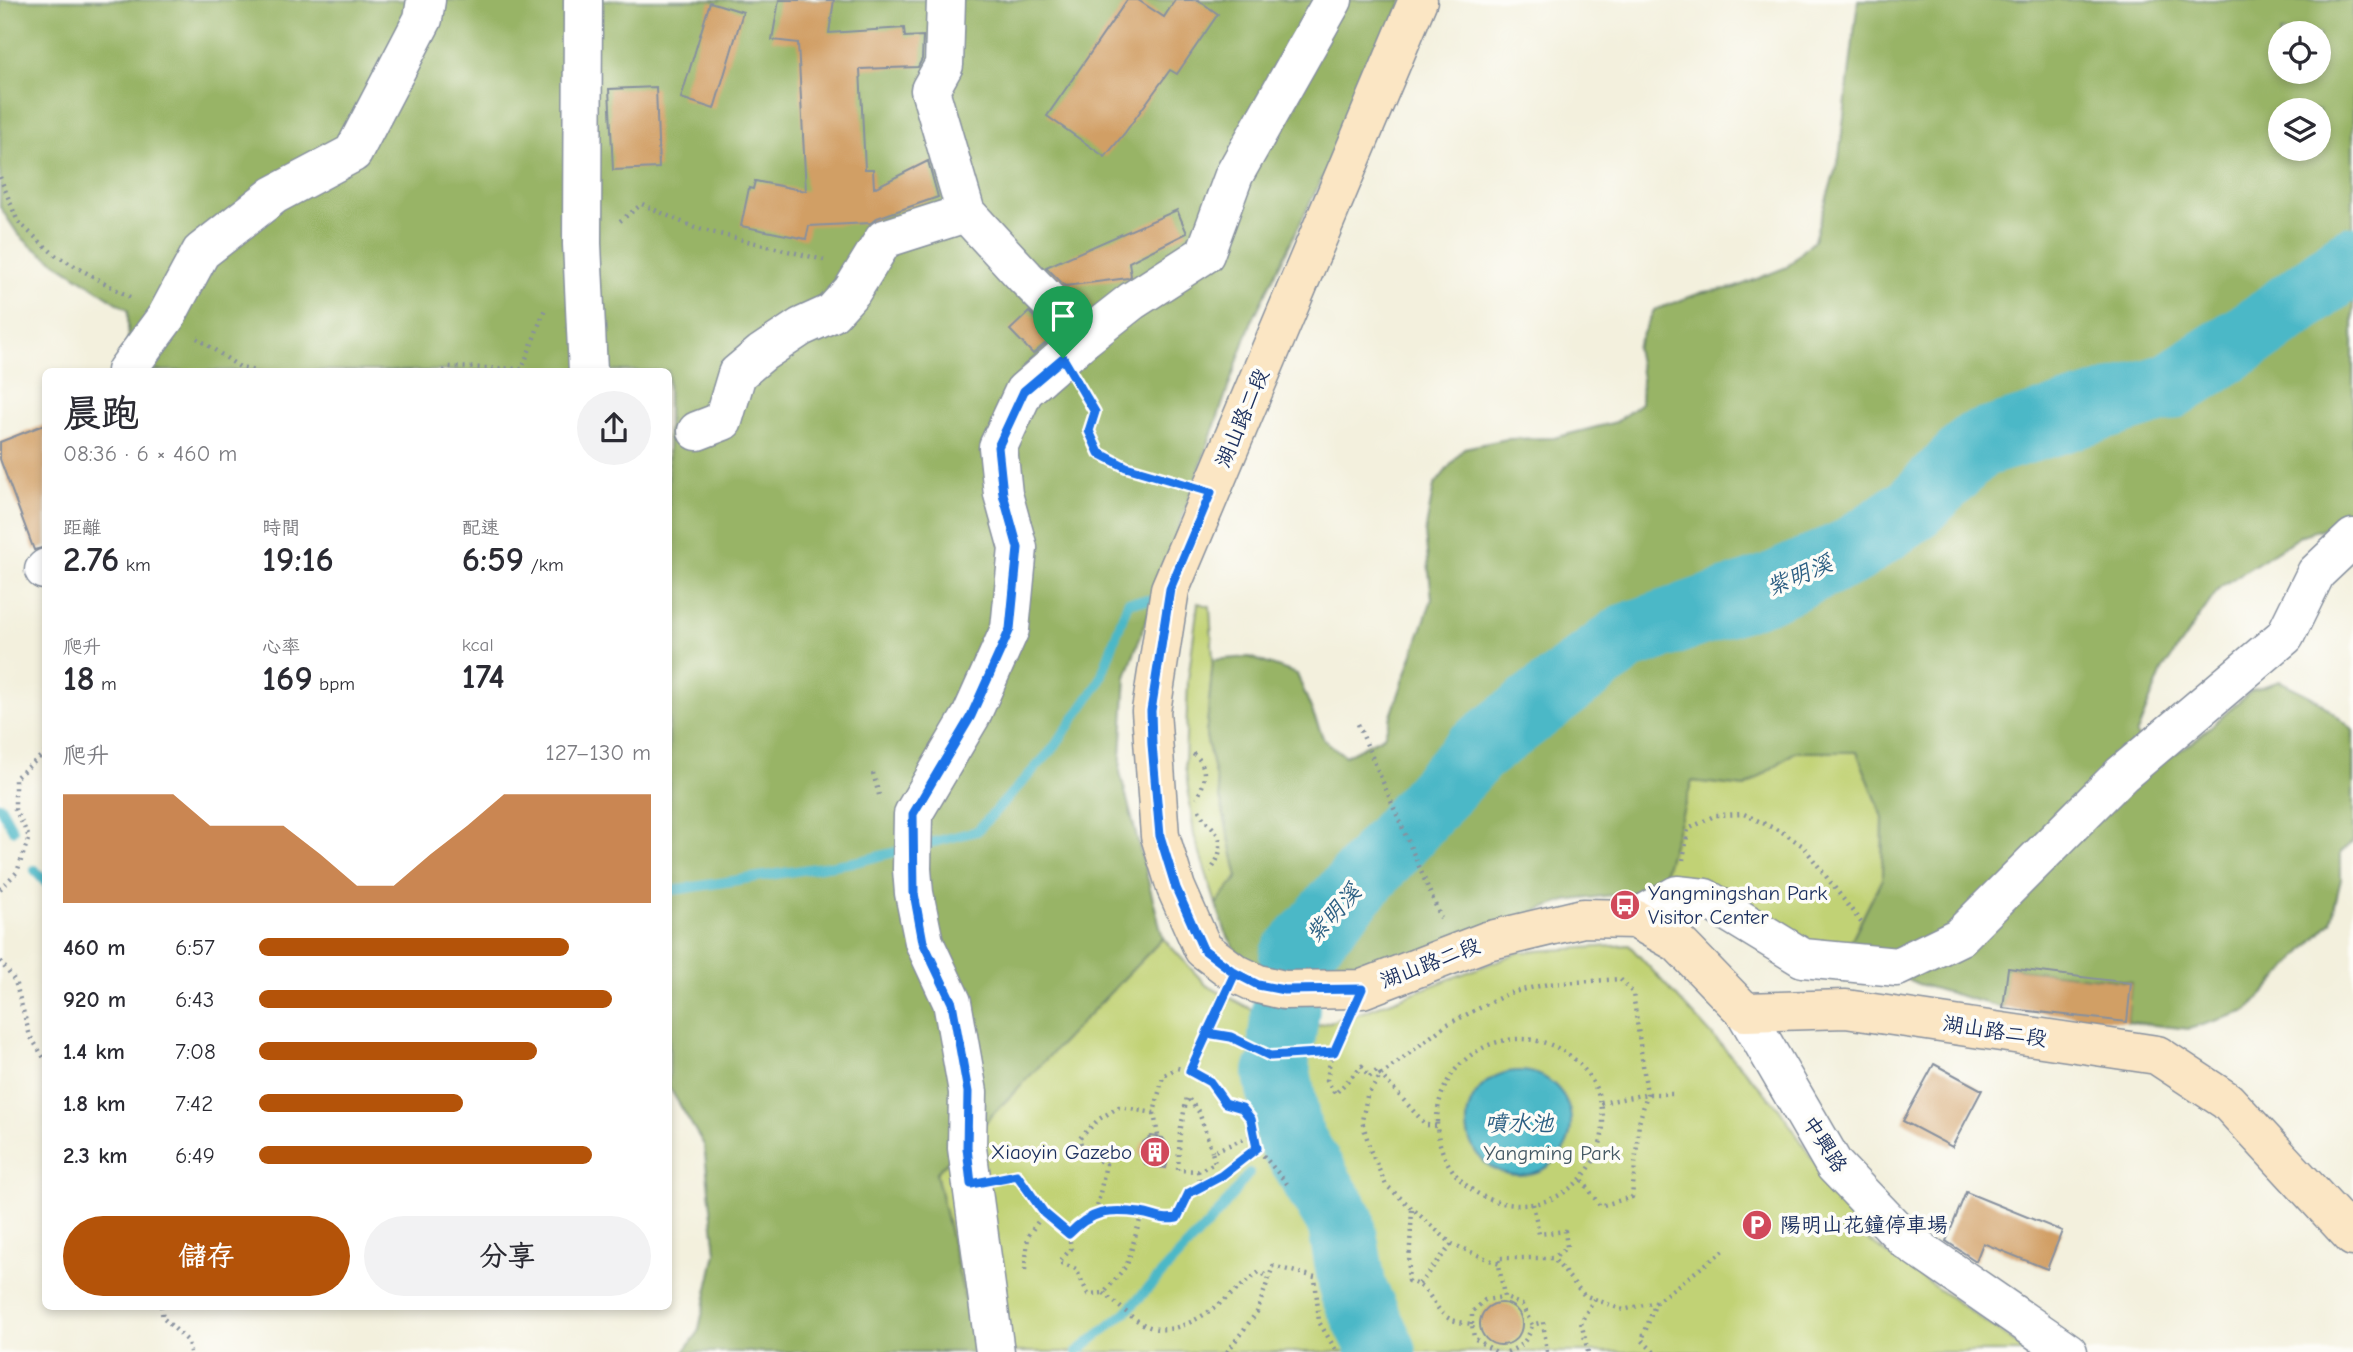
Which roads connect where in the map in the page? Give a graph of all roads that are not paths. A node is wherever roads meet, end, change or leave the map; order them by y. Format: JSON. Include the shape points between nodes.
{"nodes":[{"id":1,"x":426,"y":0,"type":"edge"},
{"id":2,"x":583,"y":0,"type":"edge"},
{"id":3,"x":946,"y":0,"type":"edge"},
{"id":4,"x":1333,"y":0,"type":"edge"},
{"id":5,"x":1418,"y":0,"type":"edge"},
{"id":6,"x":967,"y":213,"type":"junction"},
{"id":7,"x":1074,"y":348,"type":"junction"},
{"id":8,"x":128,"y":368,"type":"edge"},
{"id":9,"x":588,"y":368,"type":"edge"},
{"id":10,"x":697,"y":431,"type":"dead end"},
{"id":11,"x":2353,"y":538,"type":"edge"},
{"id":12,"x":2353,"y":566,"type":"edge"},
{"id":13,"x":2316,"y":573,"type":"junction"},
{"id":14,"x":1635,"y":919,"type":"junction"},
{"id":15,"x":1745,"y":1012,"type":"junction"},
{"id":16,"x":2353,"y":1237,"type":"edge"},
{"id":17,"x":995,"y":1350,"type":"edge"},
{"id":18,"x":2068,"y":1352,"type":"edge"}],
"edges":[{"from":1,"to":8,"type":"street","via":[[423,19],[353,153],[274,195],[201,252],[166,317]]},
{"from":2,"to":9,"type":"street","via":[[582,244]]},
{"from":3,"to":6,"type":"street","via":[[944,65],[930,90]]},
{"from":4,"to":7,"type":"street","via":[[1234,175],[1205,254],[1132,301]]},
{"from":5,"to":14,"type":"street","name":"湖山路二段","via":[[1170,589],[1151,711],[1160,836],[1176,888],[1203,949],[1258,985],[1284,990],[1362,989],[1487,941],[1583,918]]},
{"from":6,"to":7,"type":"street","via":[[1025,277]]},
{"from":6,"to":10,"type":"street","via":[[884,239],[852,291],[832,313],[801,327],[737,374],[723,421]]},
{"from":7,"to":17,"type":"street","via":[[1024,391],[998,447],[1003,494],[1018,548],[1010,629],[971,716],[913,814],[912,869],[923,942],[952,1003],[968,1092],[967,1148]]},
{"from":11,"to":13,"type":"street"},
{"from":12,"to":13,"type":"street"},
{"from":13,"to":14,"type":"street","via":[[2285,636],[2122,774],[1959,937],[1897,967],[1803,958],[1706,898],[1677,895]]},
{"from":14,"to":15,"type":"street","name":"湖山路二段","via":[[1678,943]]},
{"from":15,"to":16,"type":"street","name":"湖山路二段","via":[[1846,1009],[2157,1055],[2227,1101]]},
{"from":15,"to":18,"type":"street","name":"中興路","via":[[1843,1175],[1906,1241]]}]}
